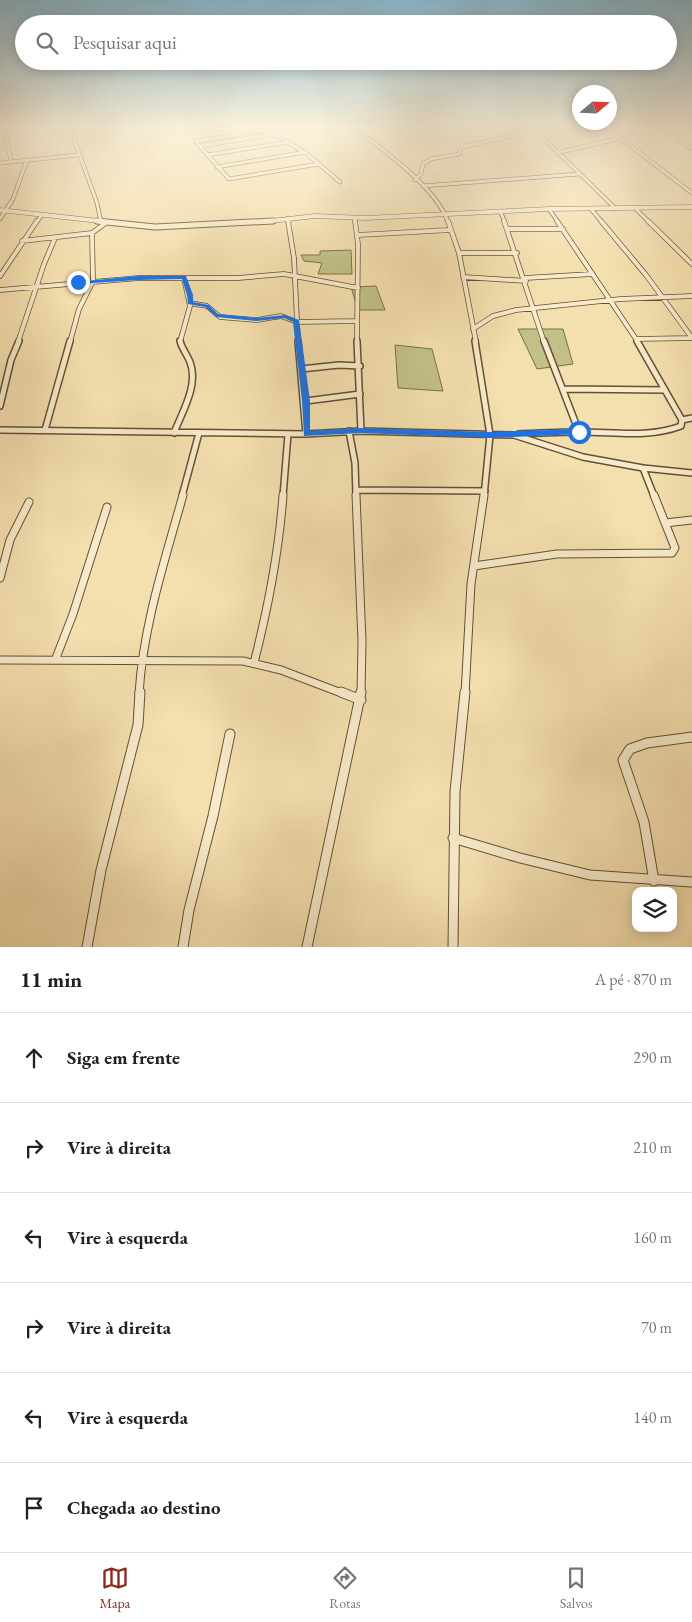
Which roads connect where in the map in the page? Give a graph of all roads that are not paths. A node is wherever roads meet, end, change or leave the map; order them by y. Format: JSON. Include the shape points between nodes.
{"nodes":[{"id":1,"x":22,"y":172,"type":"edge"},
{"id":2,"x":87,"y":172,"type":"edge"},
{"id":3,"x":222,"y":172,"type":"edge"},
{"id":4,"x":273,"y":172,"type":"edge"},
{"id":5,"x":328,"y":172,"type":"edge"},
{"id":6,"x":414,"y":172,"type":"edge"},
{"id":7,"x":421,"y":172,"type":"edge"},
{"id":8,"x":665,"y":172,"type":"edge"},
{"id":9,"x":410,"y":173,"type":"joint"},
{"id":10,"x":579,"y":174,"type":"joint"},
{"id":11,"x":415,"y":180,"type":"junction"},
{"id":12,"x":340,"y":182,"type":"dead end"},
{"id":13,"x":422,"y":186,"type":"junction"},
{"id":14,"x":692,"y":193,"type":"edge"},
{"id":15,"x":692,"y":207,"type":"edge"},
{"id":16,"x":636,"y":208,"type":"junction"},
{"id":17,"x":549,"y":209,"type":"junction"},
{"id":18,"x":591,"y":209,"type":"junction"},
{"id":19,"x":616,"y":209,"type":"junction"},
{"id":20,"x":0,"y":210,"type":"edge"},
{"id":21,"x":7,"y":211,"type":"junction"},
{"id":22,"x":500,"y":211,"type":"junction"},
{"id":23,"x":445,"y":213,"type":"junction"},
{"id":24,"x":41,"y":216,"type":"junction"},
{"id":25,"x":288,"y":218,"type":"junction"},
{"id":26,"x":356,"y":218,"type":"junction"},
{"id":27,"x":0,"y":219,"type":"edge"},
{"id":28,"x":101,"y":222,"type":"junction"},
{"id":29,"x":107,"y":222,"type":"junction"},
{"id":30,"x":508,"y":229,"type":"junction"},
{"id":31,"x":562,"y":229,"type":"junction"},
{"id":32,"x":449,"y":230,"type":"junction"},
{"id":33,"x":92,"y":233,"type":"junction"},
{"id":34,"x":358,"y":234,"type":"junction"},
{"id":35,"x":54,"y":238,"type":"junction"},
{"id":36,"x":22,"y":241,"type":"junction"},
{"id":37,"x":459,"y":253,"type":"junction"},
{"id":38,"x":517,"y":253,"type":"junction"},
{"id":39,"x":692,"y":264,"type":"edge"},
{"id":40,"x":592,"y":274,"type":"junction"},
{"id":41,"x":0,"y":276,"type":"edge"},
{"id":42,"x":294,"y":276,"type":"junction"},
{"id":43,"x":463,"y":276,"type":"junction"},
{"id":44,"x":184,"y":278,"type":"junction"},
{"id":45,"x":525,"y":279,"type":"junction"},
{"id":46,"x":93,"y":281,"type":"junction"},
{"id":47,"x":36,"y":287,"type":"junction"},
{"id":48,"x":358,"y":288,"type":"junction"},
{"id":49,"x":0,"y":290,"type":"edge"},
{"id":50,"x":604,"y":290,"type":"junction"},
{"id":51,"x":662,"y":296,"type":"junction"},
{"id":52,"x":692,"y":296,"type":"edge"},
{"id":53,"x":621,"y":299,"type":"junction"},
{"id":54,"x":608,"y":300,"type":"junction"},
{"id":55,"x":190,"y":303,"type":"junction"},
{"id":56,"x":535,"y":309,"type":"junction"},
{"id":57,"x":357,"y":321,"type":"junction"},
{"id":58,"x":296,"y":322,"type":"junction"},
{"id":59,"x":473,"y":329,"type":"junction"},
{"id":60,"x":692,"y":338,"type":"edge"},
{"id":61,"x":636,"y":339,"type":"junction"},
{"id":62,"x":360,"y":366,"type":"junction"},
{"id":63,"x":301,"y":369,"type":"junction"},
{"id":64,"x":564,"y":389,"type":"junction"},
{"id":65,"x":665,"y":390,"type":"junction"},
{"id":66,"x":360,"y":394,"type":"junction"},
{"id":67,"x":306,"y":401,"type":"junction"},
{"id":68,"x":0,"y":406,"type":"edge"},
{"id":69,"x":692,"y":418,"type":"edge"},
{"id":70,"x":682,"y":420,"type":"junction"},
{"id":71,"x":0,"y":430,"type":"edge"},
{"id":72,"x":45,"y":430,"type":"junction"},
{"id":73,"x":349,"y":431,"type":"junction"},
{"id":74,"x":361,"y":431,"type":"junction"},
{"id":75,"x":579,"y":432,"type":"junction"},
{"id":76,"x":174,"y":433,"type":"junction"},
{"id":77,"x":198,"y":433,"type":"junction"},
{"id":78,"x":288,"y":434,"type":"junction"},
{"id":79,"x":306,"y":434,"type":"junction"},
{"id":80,"x":514,"y":434,"type":"junction"},
{"id":81,"x":490,"y":435,"type":"junction"},
{"id":82,"x":643,"y":468,"type":"junction"},
{"id":83,"x":692,"y":473,"type":"edge"},
{"id":84,"x":356,"y":490,"type":"junction"},
{"id":85,"x":485,"y":491,"type":"junction"},
{"id":86,"x":29,"y":502,"type":"dead end"},
{"id":87,"x":107,"y":507,"type":"dead end"},
{"id":88,"x":692,"y":520,"type":"edge"},
{"id":89,"x":665,"y":523,"type":"junction"},
{"id":90,"x":474,"y":566,"type":"junction"},
{"id":91,"x":0,"y":578,"type":"edge"},
{"id":92,"x":56,"y":658,"type":"junction"},
{"id":93,"x":0,"y":660,"type":"edge"},
{"id":94,"x":142,"y":661,"type":"junction"},
{"id":95,"x":254,"y":663,"type":"junction"},
{"id":96,"x":361,"y":700,"type":"junction"},
{"id":97,"x":230,"y":734,"type":"dead end"},
{"id":98,"x":692,"y":737,"type":"edge"},
{"id":99,"x":452,"y":838,"type":"junction"},
{"id":100,"x":654,"y":881,"type":"junction"},
{"id":101,"x":692,"y":882,"type":"edge"},
{"id":102,"x":86,"y":947,"type":"edge"},
{"id":103,"x":183,"y":947,"type":"edge"},
{"id":104,"x":307,"y":947,"type":"edge"},
{"id":105,"x":453,"y":947,"type":"edge"}],
"edges":[{"from":1,"to":21,"type":"street"},
{"from":2,"to":28,"type":"street"},
{"from":3,"to":4,"type":"street","via":[[231,180]]},
{"from":5,"to":12,"type":"street"},
{"from":6,"to":9,"type":"street"},
{"from":7,"to":11,"type":"street"},
{"from":8,"to":14,"type":"street"},
{"from":9,"to":11,"type":"street"},
{"from":10,"to":13,"type":"street"},
{"from":10,"to":19,"type":"street"},
{"from":11,"to":13,"type":"street"},
{"from":13,"to":23,"type":"street"},
{"from":15,"to":16,"type":"street"},
{"from":16,"to":19,"type":"street"},
{"from":16,"to":39,"type":"street"},
{"from":17,"to":18,"type":"street"},
{"from":17,"to":22,"type":"street"},
{"from":17,"to":31,"type":"street"},
{"from":18,"to":19,"type":"street"},
{"from":18,"to":51,"type":"street"},
{"from":20,"to":21,"type":"street"},
{"from":21,"to":24,"type":"street"},
{"from":21,"to":27,"type":"street"},
{"from":22,"to":23,"type":"street"},
{"from":22,"to":30,"type":"street"},
{"from":23,"to":26,"type":"street"},
{"from":23,"to":32,"type":"street"},
{"from":24,"to":28,"type":"street"},
{"from":24,"to":36,"type":"street"},
{"from":25,"to":26,"type":"street"},
{"from":25,"to":29,"type":"street","via":[[252,223],[156,227]]},
{"from":25,"to":42,"type":"street","via":[[295,251]]},
{"from":26,"to":34,"type":"street"},
{"from":28,"to":29,"type":"street"},
{"from":29,"to":33,"type":"street"},
{"from":30,"to":31,"type":"street"},
{"from":30,"to":38,"type":"street"},
{"from":31,"to":40,"type":"street"},
{"from":32,"to":34,"type":"street"},
{"from":32,"to":37,"type":"street"},
{"from":33,"to":35,"type":"street"},
{"from":33,"to":46,"type":"street"},
{"from":34,"to":48,"type":"street"},
{"from":35,"to":36,"type":"street"},
{"from":35,"to":47,"type":"street"},
{"from":36,"to":41,"type":"street"},
{"from":37,"to":38,"type":"street"},
{"from":37,"to":43,"type":"street"},
{"from":38,"to":45,"type":"street"},
{"from":40,"to":45,"type":"street"},
{"from":40,"to":50,"type":"street"},
{"from":42,"to":44,"type":"street"},
{"from":42,"to":48,"type":"street"},
{"from":42,"to":58,"type":"street"},
{"from":43,"to":45,"type":"street"},
{"from":43,"to":59,"type":"street"},
{"from":44,"to":46,"type":"street"},
{"from":44,"to":55,"type":"street"},
{"from":45,"to":56,"type":"street"},
{"from":46,"to":47,"type":"street"},
{"from":46,"to":72,"type":"street","via":[[76,319]]},
{"from":47,"to":49,"type":"street"},
{"from":47,"to":68,"type":"street","via":[[6,376]]},
{"from":48,"to":57,"type":"street"},
{"from":50,"to":53,"type":"street"},
{"from":50,"to":54,"type":"street"},
{"from":51,"to":52,"type":"street"},
{"from":51,"to":53,"type":"street"},
{"from":51,"to":60,"type":"street"},
{"from":53,"to":54,"type":"street"},
{"from":54,"to":56,"type":"street"},
{"from":54,"to":61,"type":"street"},
{"from":55,"to":58,"type":"street","via":[[206,306],[220,317],[257,320],[281,316]]},
{"from":55,"to":76,"type":"street","via":[[180,341],[190,362],[191,386]]},
{"from":56,"to":59,"type":"street","via":[[503,313]]},
{"from":56,"to":64,"type":"street","via":[[550,360]]},
{"from":57,"to":58,"type":"street"},
{"from":57,"to":62,"type":"street"},
{"from":58,"to":63,"type":"street"},
{"from":59,"to":81,"type":"street"},
{"from":60,"to":61,"type":"street"},
{"from":61,"to":65,"type":"street"},
{"from":62,"to":63,"type":"street"},
{"from":62,"to":66,"type":"street"},
{"from":63,"to":67,"type":"street"},
{"from":64,"to":65,"type":"street"},
{"from":64,"to":75,"type":"street"},
{"from":65,"to":70,"type":"street"},
{"from":66,"to":67,"type":"street"},
{"from":66,"to":74,"type":"street"},
{"from":67,"to":79,"type":"street"},
{"from":69,"to":70,"type":"street"},
{"from":70,"to":75,"type":"street","via":[[681,426],[674,430],[659,433]]},
{"from":71,"to":72,"type":"street"},
{"from":72,"to":76,"type":"street"},
{"from":73,"to":74,"type":"street"},
{"from":73,"to":79,"type":"street"},
{"from":73,"to":84,"type":"street"},
{"from":74,"to":81,"type":"street"},
{"from":75,"to":80,"type":"street"},
{"from":76,"to":77,"type":"street"},
{"from":77,"to":78,"type":"street"},
{"from":77,"to":94,"type":"street"},
{"from":78,"to":79,"type":"street"},
{"from":78,"to":95,"type":"street","via":[[281,522],[267,610]]},
{"from":80,"to":81,"type":"street"},
{"from":80,"to":82,"type":"street","via":[[573,454]]},
{"from":81,"to":85,"type":"street"},
{"from":82,"to":83,"type":"street"},
{"from":82,"to":89,"type":"street"},
{"from":84,"to":85,"type":"street"},
{"from":84,"to":96,"type":"street"},
{"from":85,"to":90,"type":"street"},
{"from":86,"to":91,"type":"street","via":[[10,540]]},
{"from":87,"to":92,"type":"street"},
{"from":88,"to":89,"type":"street"},
{"from":89,"to":90,"type":"street","via":[[675,548],[668,554],[557,554]]},
{"from":90,"to":99,"type":"street"},
{"from":92,"to":93,"type":"street"},
{"from":92,"to":94,"type":"street"},
{"from":94,"to":95,"type":"street","via":[[235,660]]},
{"from":94,"to":102,"type":"street","via":[[138,725]]},
{"from":95,"to":96,"type":"street"},
{"from":96,"to":104,"type":"street"},
{"from":97,"to":103,"type":"street"},
{"from":98,"to":100,"type":"street","via":[[647,743],[630,749],[622,760],[644,822]]},
{"from":99,"to":100,"type":"street","via":[[590,876]]},
{"from":99,"to":105,"type":"street"},
{"from":100,"to":101,"type":"street"}]}
